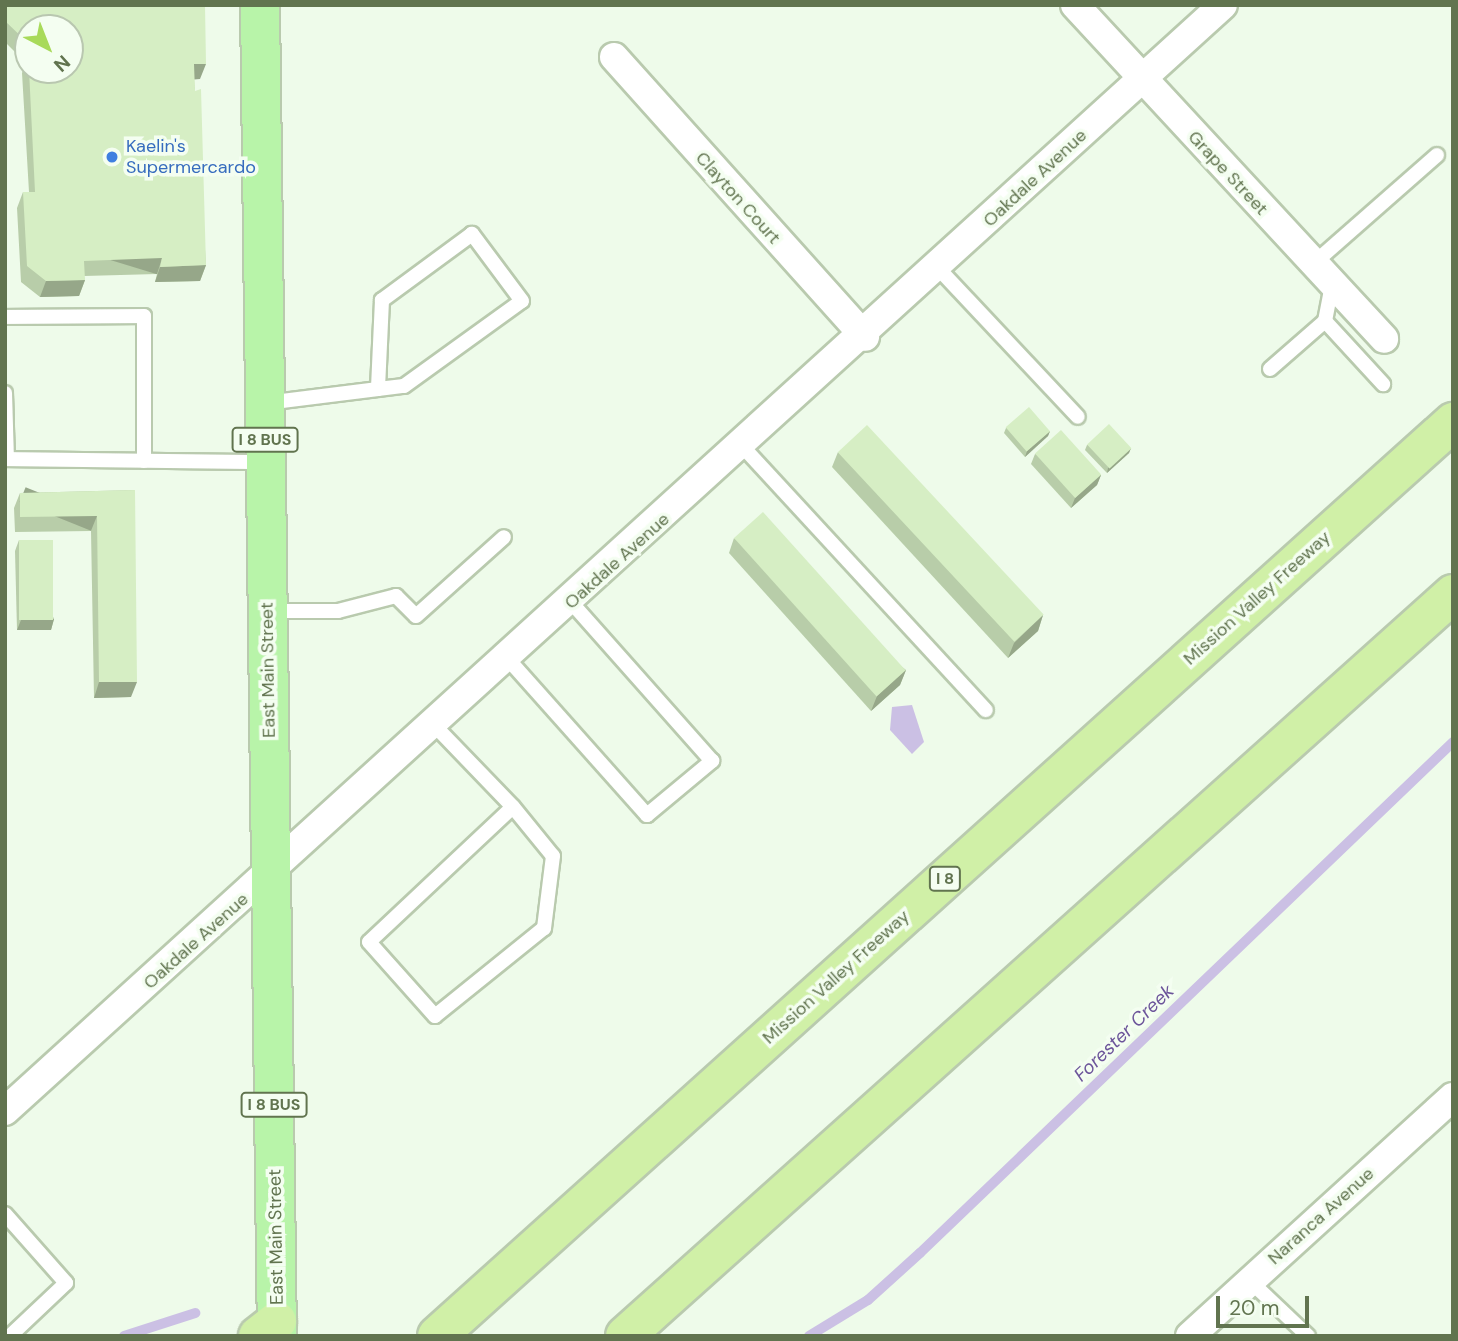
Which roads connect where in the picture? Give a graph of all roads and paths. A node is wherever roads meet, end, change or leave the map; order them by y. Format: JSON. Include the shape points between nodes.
{"nodes":[{"id":1,"x":260,"y":5,"type":"edge"},
{"id":2,"x":1075,"y":5,"type":"edge"},
{"id":3,"x":1223,"y":5,"type":"edge"},
{"id":4,"x":614,"y":57,"type":"dead end"},
{"id":5,"x":1140,"y":80,"type":"junction"},
{"id":6,"x":1437,"y":155,"type":"dead end"},
{"id":7,"x":938,"y":268,"type":"junction"},
{"id":8,"x":1323,"y":274,"type":"junction"},
{"id":9,"x":5,"y":317,"type":"edge"},
{"id":10,"x":1325,"y":321,"type":"junction"},
{"id":11,"x":865,"y":337,"type":"junction"},
{"id":12,"x":1384,"y":339,"type":"dead end"},
{"id":13,"x":1270,"y":369,"type":"dead end"},
{"id":14,"x":1383,"y":384,"type":"dead end"},
{"id":15,"x":378,"y":389,"type":"junction"},
{"id":16,"x":5,"y":393,"type":"edge"},
{"id":17,"x":265,"y":403,"type":"junction"},
{"id":18,"x":1078,"y":417,"type":"dead end"},
{"id":19,"x":1453,"y":422,"type":"edge"},
{"id":20,"x":743,"y":447,"type":"junction"},
{"id":21,"x":144,"y":461,"type":"junction"},
{"id":22,"x":265,"y":462,"type":"junction"},
{"id":23,"x":504,"y":537,"type":"dead end"},
{"id":24,"x":1453,"y":594,"type":"edge"},
{"id":25,"x":571,"y":603,"type":"junction"},
{"id":26,"x":268,"y":611,"type":"junction"},
{"id":27,"x":508,"y":659,"type":"junction"},
{"id":28,"x":986,"y":710,"type":"dead end"},
{"id":29,"x":435,"y":726,"type":"junction"},
{"id":30,"x":513,"y":807,"type":"junction"},
{"id":31,"x":271,"y":874,"type":"junction"},
{"id":32,"x":1453,"y":1097,"type":"edge"},
{"id":33,"x":5,"y":1111,"type":"edge"},
{"id":34,"x":5,"y":1214,"type":"edge"},
{"id":35,"x":1250,"y":1281,"type":"junction"},
{"id":36,"x":270,"y":1331,"type":"edge"},
{"id":37,"x":10,"y":1336,"type":"edge"},
{"id":38,"x":437,"y":1336,"type":"edge"},
{"id":39,"x":625,"y":1336,"type":"edge"},
{"id":40,"x":1190,"y":1336,"type":"edge"},
{"id":41,"x":1308,"y":1336,"type":"edge"}],
"edges":[{"from":1,"to":17,"type":"main road","name":"East Main Street","number":"I 8 BUS"},
{"from":2,"to":5,"type":"street","name":"Grape Street"},
{"from":3,"to":5,"type":"street","name":"Oakdale Avenue"},
{"from":4,"to":11,"type":"street","name":"Clayton Court"},
{"from":5,"to":7,"type":"street","name":"Oakdale Avenue"},
{"from":5,"to":8,"type":"street","name":"Grape Street"},
{"from":6,"to":8,"type":"lane"},
{"from":7,"to":11,"type":"street","name":"Oakdale Avenue"},
{"from":7,"to":18,"type":"lane"},
{"from":8,"to":10,"type":"lane"},
{"from":8,"to":12,"type":"street","name":"Grape Street"},
{"from":9,"to":21,"type":"lane","via":[[144,316]]},
{"from":10,"to":13,"type":"lane"},
{"from":10,"to":14,"type":"lane"},
{"from":11,"to":20,"type":"street","name":"Oakdale Avenue"},
{"from":15,"to":15,"type":"lane","via":[[404,386],[522,301],[472,234],[382,300]]},
{"from":15,"to":17,"type":"lane"},
{"from":16,"to":21,"type":"lane","via":[[7,459]]},
{"from":17,"to":22,"type":"main road","name":"East Main Street","number":"I 8 BUS"},
{"from":19,"to":38,"type":"highway","name":"Mission Valley Freeway","number":"I 8"},
{"from":20,"to":25,"type":"street","name":"Oakdale Avenue"},
{"from":20,"to":28,"type":"lane"},
{"from":21,"to":22,"type":"lane"},
{"from":22,"to":26,"type":"main road","name":"East Main Street","number":"I 8 BUS"},
{"from":23,"to":26,"type":"lane","via":[[416,616],[396,596],[338,611]]},
{"from":24,"to":39,"type":"highway"},
{"from":25,"to":27,"type":"street","name":"Oakdale Avenue"},
{"from":25,"to":27,"type":"lane","via":[[712,761],[647,815]]},
{"from":26,"to":31,"type":"main road","name":"East Main Street","number":"I 8 BUS"},
{"from":27,"to":29,"type":"street","name":"Oakdale Avenue"},
{"from":29,"to":30,"type":"lane"},
{"from":29,"to":31,"type":"street","name":"Oakdale Avenue"},
{"from":30,"to":30,"type":"lane","via":[[553,856],[544,928],[435,1016],[369,942]]},
{"from":31,"to":33,"type":"street","name":"Oakdale Avenue"},
{"from":31,"to":36,"type":"main road","name":"East Main Street","number":"I 8 BUS"},
{"from":32,"to":35,"type":"street","name":"Naranca Avenue"},
{"from":34,"to":37,"type":"lane","via":[[66,1283]]},
{"from":35,"to":40,"type":"street","name":"Naranca Avenue"},
{"from":35,"to":41,"type":"lane"}]}
